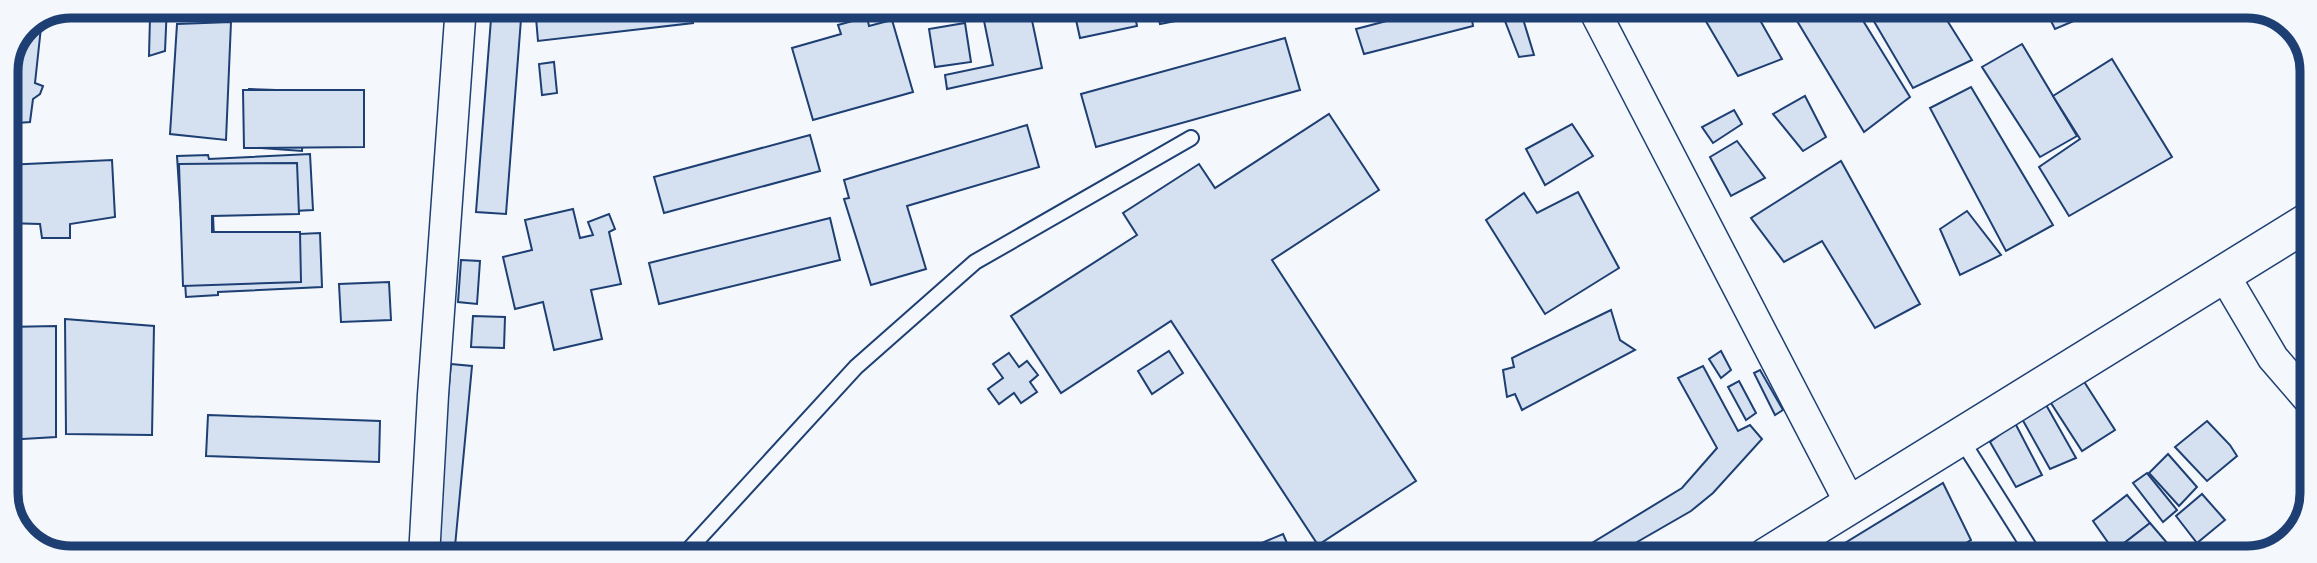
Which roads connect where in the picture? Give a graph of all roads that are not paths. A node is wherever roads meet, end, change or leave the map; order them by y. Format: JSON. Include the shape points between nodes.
{"nodes":[{"id":1,"x":460,"y":18,"type":"edge"},
{"id":2,"x":1598,"y":18,"type":"edge"},
{"id":3,"x":1191,"y":138,"type":"dead end"},
{"id":4,"x":2299,"y":227,"type":"edge"},
{"id":5,"x":2224,"y":275,"type":"junction"},
{"id":6,"x":2300,"y":389,"type":"edge"},
{"id":7,"x":1960,"y":438,"type":"junction"},
{"id":8,"x":1851,"y":505,"type":"junction"},
{"id":9,"x":425,"y":546,"type":"edge"},
{"id":10,"x":691,"y":546,"type":"edge"},
{"id":11,"x":1784,"y":546,"type":"edge"},
{"id":12,"x":2028,"y":546,"type":"edge"}],
"edges":[{"from":1,"to":9,"type":"street"},
{"from":2,"to":8,"type":"street"},
{"from":3,"to":10,"type":"lane","via":[[975,262],[856,368]]},
{"from":4,"to":5,"type":"street"},
{"from":5,"to":6,"type":"street","via":[[2273,358]]},
{"from":5,"to":7,"type":"street"},
{"from":7,"to":8,"type":"street"},
{"from":7,"to":12,"type":"lane"},
{"from":8,"to":11,"type":"street"}]}
